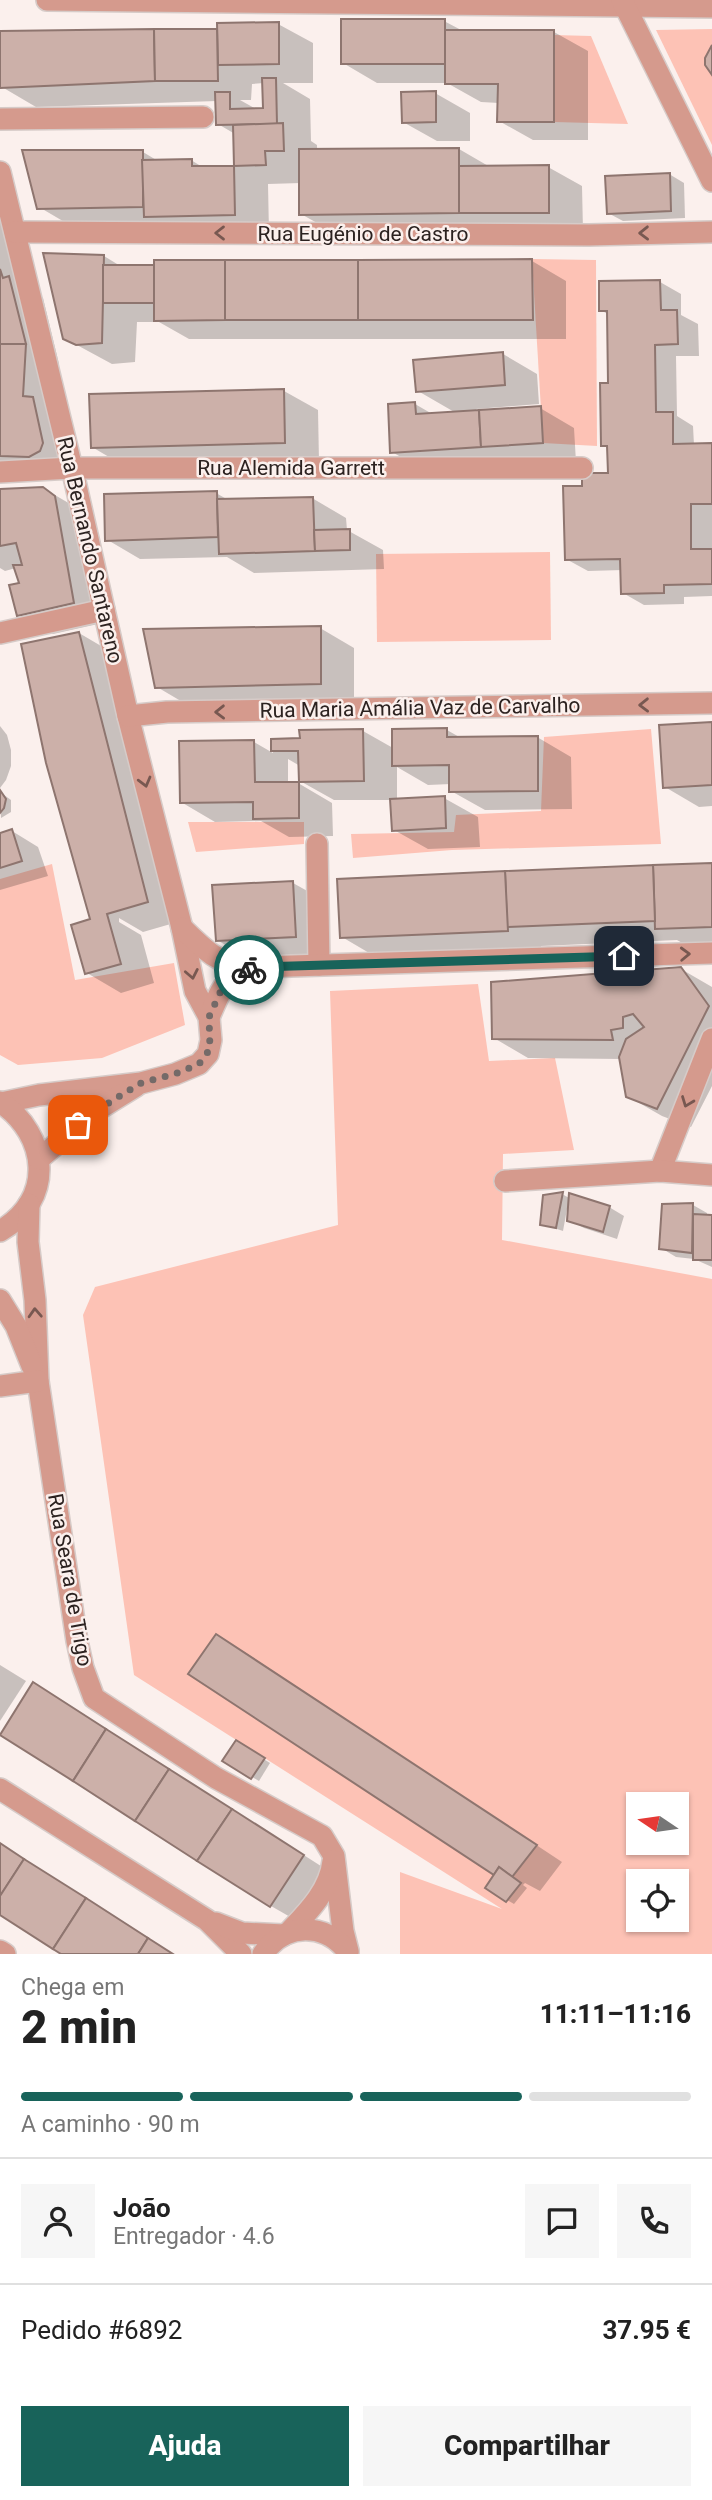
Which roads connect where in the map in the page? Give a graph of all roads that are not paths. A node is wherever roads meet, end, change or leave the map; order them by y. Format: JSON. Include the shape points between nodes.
{"nodes":[{"id":1,"x":47,"y":0,"type":"edge"},
{"id":2,"x":624,"y":3,"type":"edge"},
{"id":3,"x":712,"y":7,"type":"edge"},
{"id":4,"x":203,"y":117,"type":"dead end"},
{"id":5,"x":0,"y":119,"type":"edge"},
{"id":6,"x":0,"y":172,"type":"edge"},
{"id":7,"x":712,"y":181,"type":"edge"},
{"id":8,"x":15,"y":232,"type":"junction"},
{"id":9,"x":712,"y":232,"type":"edge"},
{"id":10,"x":72,"y":468,"type":"junction"},
{"id":11,"x":582,"y":468,"type":"dead end"},
{"id":12,"x":0,"y":472,"type":"edge"},
{"id":13,"x":104,"y":610,"type":"junction"},
{"id":14,"x":0,"y":633,"type":"edge"},
{"id":15,"x":712,"y":703,"type":"edge"},
{"id":16,"x":128,"y":716,"type":"junction"},
{"id":17,"x":317,"y":844,"type":"dead end"},
{"id":18,"x":182,"y":928,"type":"junction"},
{"id":19,"x":712,"y":953,"type":"edge"},
{"id":20,"x":319,"y":965,"type":"junction"},
{"id":21,"x":259,"y":967,"type":"junction"},
{"id":22,"x":209,"y":1017,"type":"junction"},
{"id":23,"x":712,"y":1039,"type":"edge"},
{"id":24,"x":141,"y":1083,"type":"junction"},
{"id":25,"x":1,"y":1102,"type":"edge"},
{"id":26,"x":39,"y":1159,"type":"junction"},
{"id":27,"x":660,"y":1171,"type":"junction"},
{"id":28,"x":712,"y":1175,"type":"edge"},
{"id":29,"x":505,"y":1181,"type":"dead end"},
{"id":30,"x":29,"y":1204,"type":"junction"},
{"id":31,"x":0,"y":1231,"type":"edge"},
{"id":32,"x":0,"y":1300,"type":"edge"},
{"id":33,"x":38,"y":1381,"type":"junction"},
{"id":34,"x":0,"y":1386,"type":"edge"},
{"id":35,"x":0,"y":1789,"type":"edge"},
{"id":36,"x":334,"y":1856,"type":"junction"},
{"id":37,"x":208,"y":1920,"type":"junction"},
{"id":38,"x":286,"y":1934,"type":"junction"},
{"id":39,"x":0,"y":1951,"type":"edge"},
{"id":40,"x":349,"y":1952,"type":"edge"},
{"id":41,"x":5,"y":1954,"type":"edge"},
{"id":42,"x":241,"y":1954,"type":"edge"},
{"id":43,"x":263,"y":1954,"type":"edge"}],
"edges":[{"from":1,"to":2,"type":"street"},
{"from":2,"to":3,"type":"street"},
{"from":2,"to":7,"type":"street"},
{"from":4,"to":5,"type":"street"},
{"from":6,"to":8,"type":"street","name":"Rua Bernando Santareno"},
{"from":9,"to":8,"type":"street","name":"Rua Eugénio de Castro","one_way":true},
{"from":8,"to":10,"type":"street","name":"Rua Bernando Santareno"},
{"from":10,"to":11,"type":"street","name":"Rua Alemida Garrett"},
{"from":10,"to":12,"type":"street","name":"Rua Alemida Garrett"},
{"from":10,"to":13,"type":"street","name":"Rua Bernando Santareno"},
{"from":13,"to":14,"type":"street"},
{"from":13,"to":16,"type":"street","name":"Rua Bernando Santareno"},
{"from":15,"to":16,"type":"street","name":"Rua Maria Amália Vaz de Carvalho","one_way":true},
{"from":16,"to":18,"type":"street","name":"Rua Bernando Santareno","one_way":true},
{"from":17,"to":20,"type":"street"},
{"from":18,"to":21,"type":"street","via":[[212,956],[230,964]]},
{"from":18,"to":22,"type":"street","one_way":true,"via":[[195,991]]},
{"from":20,"to":19,"type":"street","one_way":true},
{"from":20,"to":21,"type":"street"},
{"from":21,"to":22,"type":"street","via":[[224,984]]},
{"from":22,"to":24,"type":"street","via":[[211,1040],[199,1064]]},
{"from":23,"to":27,"type":"street","one_way":true},
{"from":24,"to":25,"type":"street"},
{"from":24,"to":26,"type":"street","via":[[94,1112]]},
{"from":25,"to":26,"type":"street","via":[[20,1117],[33,1136]]},
{"from":26,"to":30,"type":"street","name":"Rua Seara de Trigo","via":[[38,1182]]},
{"from":27,"to":28,"type":"street"},
{"from":27,"to":29,"type":"street"},
{"from":30,"to":31,"type":"street"},
{"from":33,"to":30,"type":"street","name":"Rua Seara de Trigo","one_way":true},
{"from":32,"to":33,"type":"street","name":"Rua Seara de Trigo"},
{"from":33,"to":34,"type":"street"},
{"from":33,"to":36,"type":"street","name":"Rua Seara de Trigo","via":[[77,1641],[94,1698],[216,1778],[322,1836]]},
{"from":35,"to":37,"type":"street"},
{"from":36,"to":38,"type":"street","via":[[332,1874],[313,1906]]},
{"from":36,"to":40,"type":"street"},
{"from":37,"to":38,"type":"street","via":[[242,1933]]},
{"from":37,"to":42,"type":"street"},
{"from":38,"to":40,"type":"street","via":[[321,1931]]},
{"from":38,"to":43,"type":"street"},
{"from":39,"to":41,"type":"street"}]}
